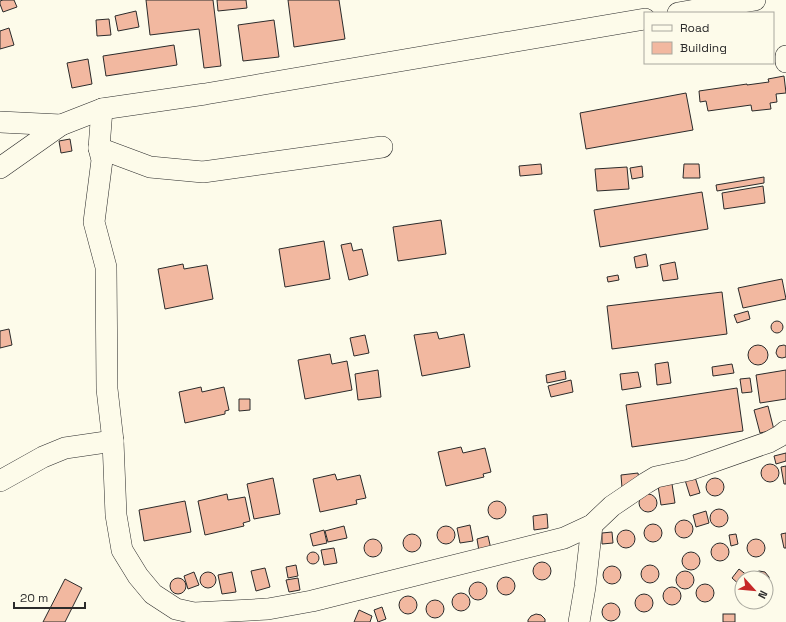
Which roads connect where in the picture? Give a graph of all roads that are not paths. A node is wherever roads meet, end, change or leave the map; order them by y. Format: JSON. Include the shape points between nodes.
{"nodes":[{"id":1,"x":755,"y":0,"type":"edge"},
{"id":2,"x":684,"y":12,"type":"edge"},
{"id":3,"x":644,"y":19,"type":"edge"},
{"id":4,"x":786,"y":56,"type":"edge"},
{"id":5,"x":786,"y":62,"type":"edge"},
{"id":6,"x":102,"y":109,"type":"junction"},
{"id":7,"x":0,"y":122,"type":"edge"},
{"id":8,"x":61,"y":125,"type":"junction"},
{"id":9,"x":382,"y":147,"type":"dead end"},
{"id":10,"x":99,"y":148,"type":"junction"},
{"id":11,"x":0,"y":168,"type":"edge"},
{"id":12,"x":786,"y":431,"type":"edge"},
{"id":13,"x":113,"y":441,"type":"junction"},
{"id":14,"x":0,"y":481,"type":"edge"},
{"id":15,"x":592,"y":525,"type":"junction"},
{"id":16,"x":579,"y":622,"type":"edge"}],
"edges":[{"from":1,"to":2,"type":"street"},
{"from":3,"to":6,"type":"street","via":[[205,94]]},
{"from":4,"to":5,"type":"street"},
{"from":6,"to":8,"type":"street"},
{"from":6,"to":10,"type":"street"},
{"from":7,"to":8,"type":"street"},
{"from":8,"to":11,"type":"street"},
{"from":9,"to":10,"type":"street","via":[[203,172],[150,167]]},
{"from":10,"to":13,"type":"street","via":[[102,160],[94,222],[106,267],[107,389]]},
{"from":12,"to":15,"type":"street","via":[[769,442],[689,470],[656,476],[612,506]]},
{"from":13,"to":14,"type":"street","via":[[65,448]]},
{"from":13,"to":15,"type":"street","via":[[116,515],[122,550],[153,594],[176,609],[194,613],[268,609],[312,601],[564,538]]},
{"from":15,"to":16,"type":"street"}]}
